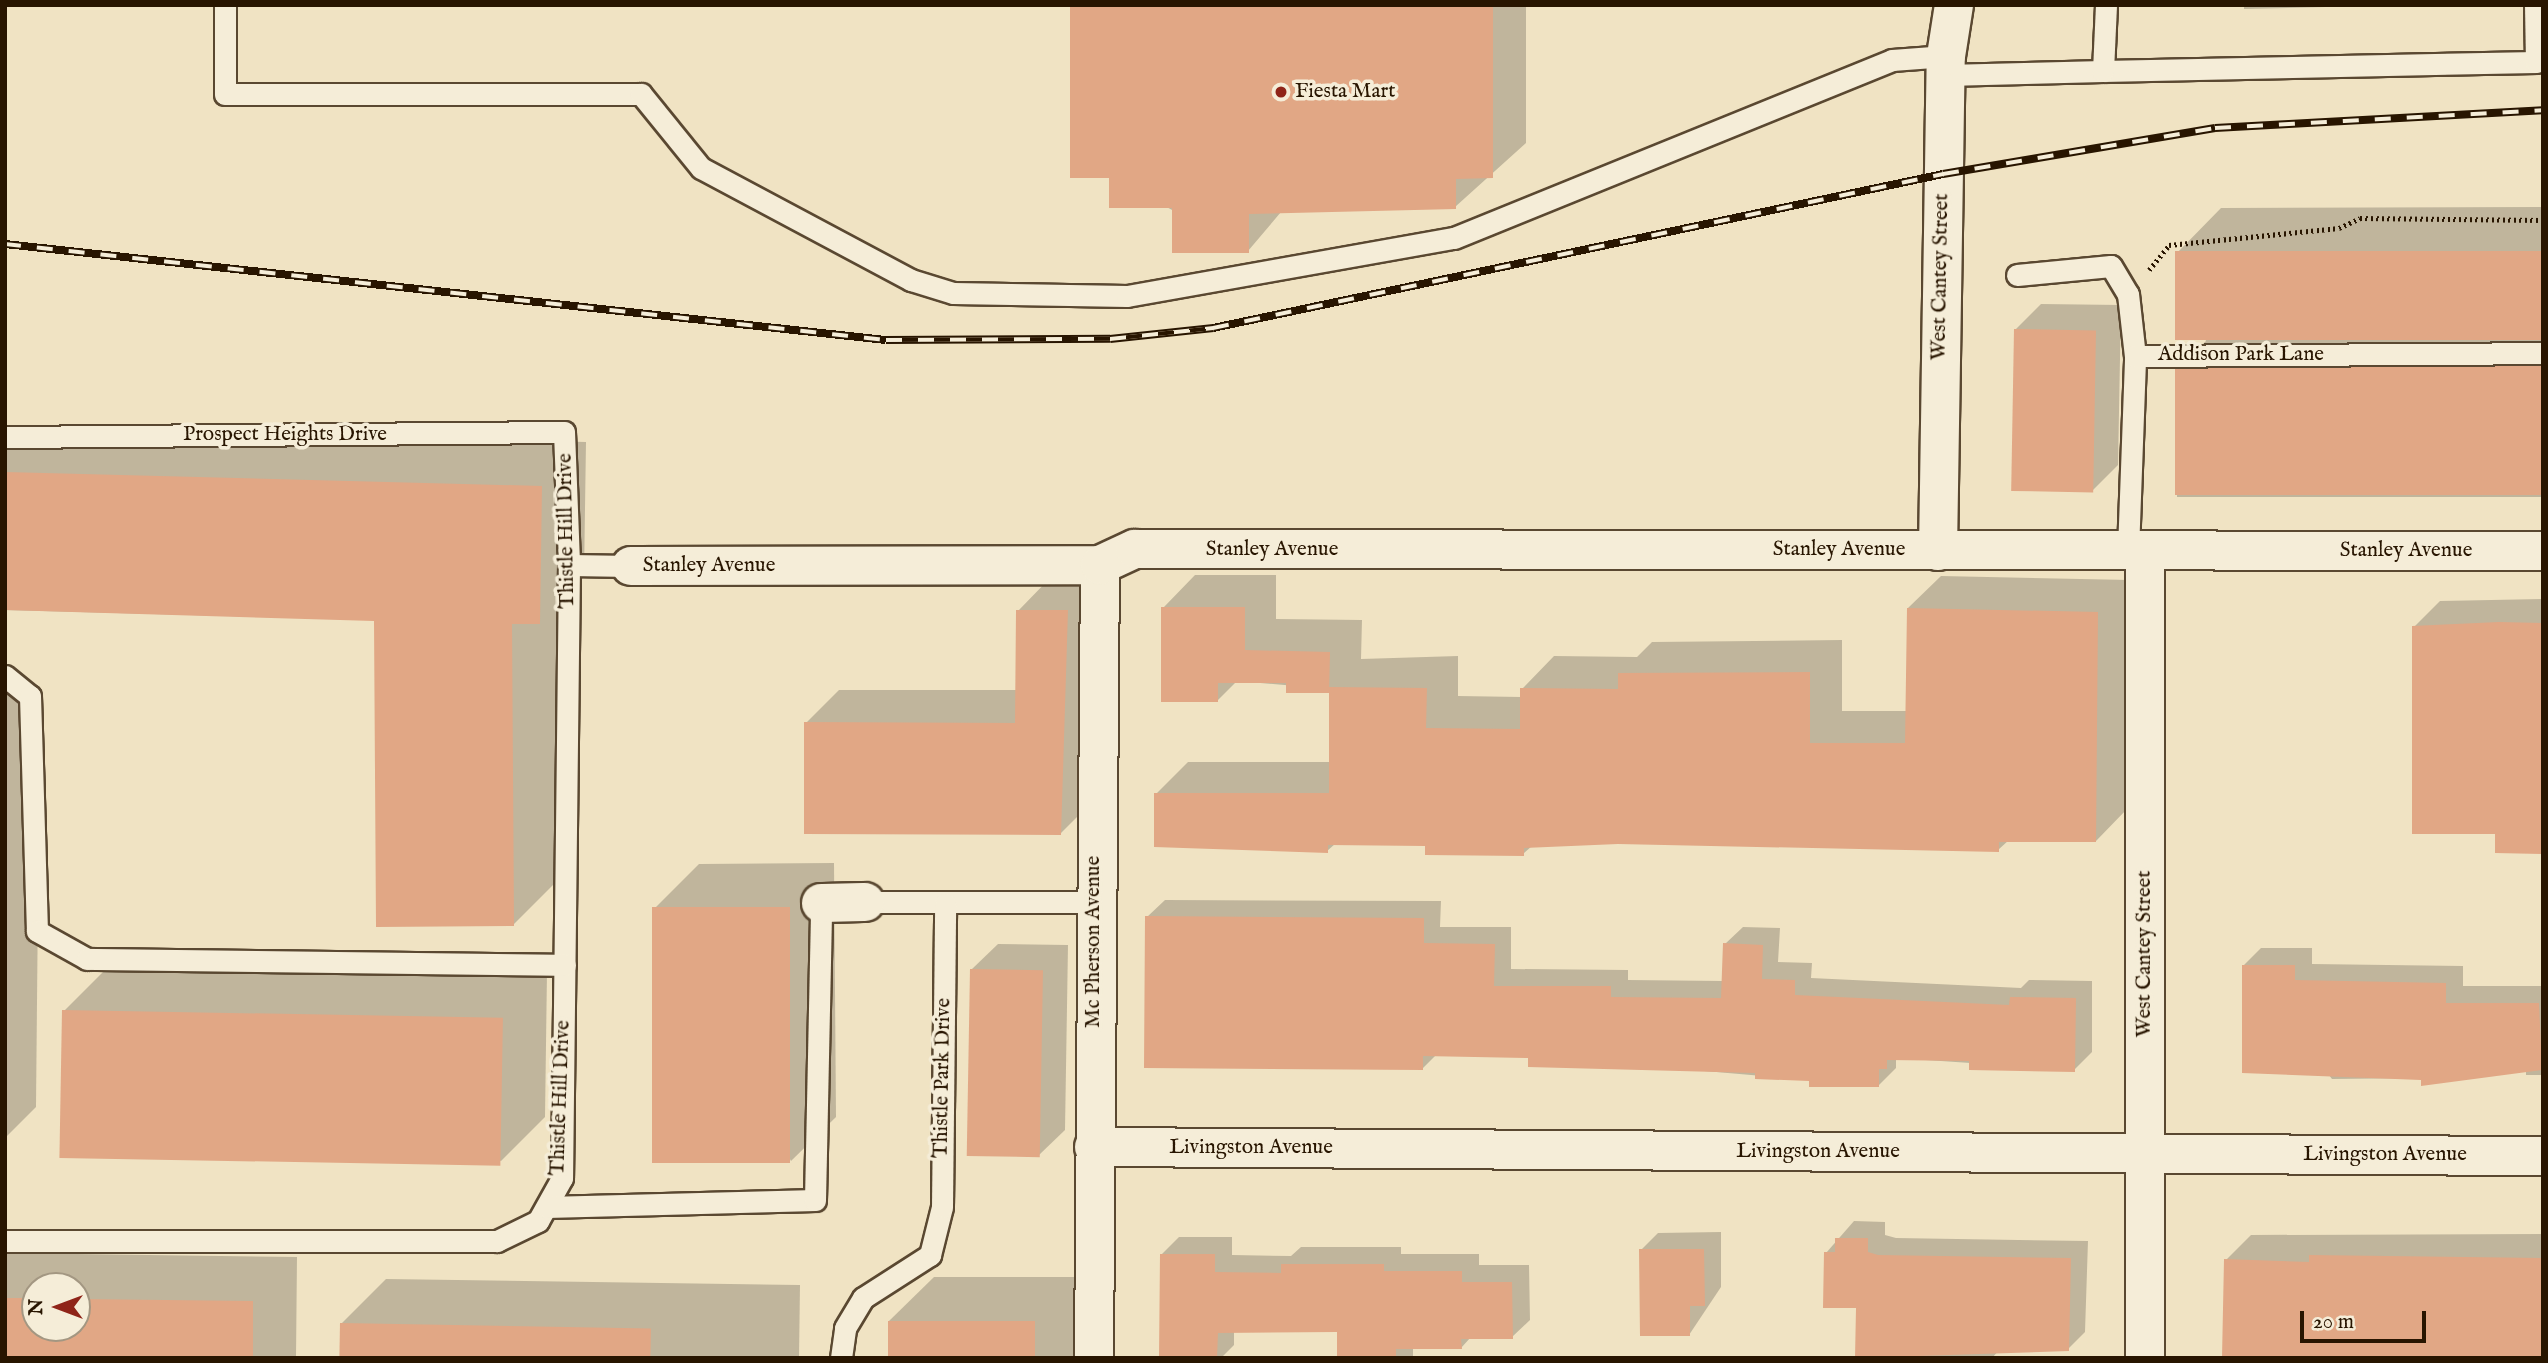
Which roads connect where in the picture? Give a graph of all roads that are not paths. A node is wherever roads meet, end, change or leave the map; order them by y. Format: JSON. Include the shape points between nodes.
{"nodes":[{"id":1,"x":225,"y":5,"type":"edge"},
{"id":2,"x":1954,"y":5,"type":"edge"},
{"id":3,"x":2106,"y":5,"type":"edge"},
{"id":4,"x":2535,"y":5,"type":"edge"},
{"id":5,"x":1946,"y":66,"type":"junction"},
{"id":6,"x":2103,"y":71,"type":"junction"},
{"id":7,"x":2017,"y":275,"type":"dead end"},
{"id":8,"x":2543,"y":353,"type":"edge"},
{"id":9,"x":2134,"y":356,"type":"junction"},
{"id":10,"x":564,"y":432,"type":"joint"},
{"id":11,"x":5,"y":437,"type":"edge"},
{"id":12,"x":1938,"y":551,"type":"junction"},
{"id":13,"x":2136,"y":551,"type":"junction"},
{"id":14,"x":2543,"y":551,"type":"edge"},
{"id":15,"x":569,"y":565,"type":"junction"},
{"id":16,"x":1100,"y":565,"type":"junction"},
{"id":17,"x":631,"y":566,"type":"joint"},
{"id":18,"x":5,"y":676,"type":"edge"},
{"id":19,"x":865,"y":902,"type":"joint"},
{"id":20,"x":1094,"y":902,"type":"junction"},
{"id":21,"x":821,"y":903,"type":"joint"},
{"id":22,"x":945,"y":904,"type":"junction"},
{"id":23,"x":565,"y":965,"type":"junction"},
{"id":24,"x":1094,"y":1147,"type":"junction"},
{"id":25,"x":2145,"y":1154,"type":"junction"},
{"id":26,"x":2543,"y":1157,"type":"edge"},
{"id":27,"x":547,"y":1207,"type":"junction"},
{"id":28,"x":5,"y":1241,"type":"edge"},
{"id":29,"x":841,"y":1358,"type":"edge"},
{"id":30,"x":1094,"y":1358,"type":"edge"},
{"id":31,"x":2145,"y":1358,"type":"edge"}],
"edges":[{"from":1,"to":5,"type":"lane","via":[[225,94],[641,94],[701,168],[911,280],[953,293],[1127,296],[1454,238],[1892,60]]},
{"from":2,"to":5,"type":"street","name":"West Cantey Street"},
{"from":3,"to":6,"type":"lane"},
{"from":4,"to":6,"type":"lane","via":[[2536,62]]},
{"from":5,"to":6,"type":"lane"},
{"from":5,"to":12,"type":"street","name":"West Cantey Street"},
{"from":7,"to":9,"type":"lane","via":[[2111,266],[2128,294]]},
{"from":8,"to":9,"type":"lane","name":"Addison Park Lane"},
{"from":9,"to":13,"type":"lane","name":"Addison Park Lane"},
{"from":10,"to":11,"type":"lane","name":"Prospect Heights Drive"},
{"from":10,"to":15,"type":"lane","name":"Thistle Hill Drive"},
{"from":12,"to":13,"type":"street","name":"Stanley Avenue"},
{"from":12,"to":16,"type":"street","name":"Stanley Avenue","via":[[1135,550]]},
{"from":13,"to":14,"type":"street","name":"Stanley Avenue"},
{"from":13,"to":25,"type":"street","name":"West Cantey Street"},
{"from":15,"to":17,"type":"lane","name":"Stanley Avenue"},
{"from":15,"to":23,"type":"lane","name":"Thistle Hill Drive"},
{"from":16,"to":17,"type":"street","name":"Stanley Avenue"},
{"from":16,"to":20,"type":"street","name":"Mc Pherson Avenue"},
{"from":18,"to":23,"type":"lane","via":[[30,696],[37,931],[87,959]]},
{"from":19,"to":21,"type":"street"},
{"from":19,"to":22,"type":"lane"},
{"from":20,"to":22,"type":"lane"},
{"from":20,"to":24,"type":"street","name":"Mc Pherson Avenue"},
{"from":21,"to":27,"type":"lane","via":[[815,1200]]},
{"from":22,"to":29,"type":"lane","name":"Thistle Park Drive","via":[[942,1207],[930,1255],[863,1298],[845,1328]]},
{"from":23,"to":27,"type":"lane","name":"Thistle Hill Drive","via":[[562,1178]]},
{"from":24,"to":25,"type":"street","name":"Livingston Avenue"},
{"from":24,"to":30,"type":"street","name":"Mc Pherson Avenue"},
{"from":25,"to":26,"type":"street","name":"Livingston Avenue"},
{"from":25,"to":31,"type":"street","name":"West Cantey Street"},
{"from":27,"to":28,"type":"lane","name":"Thistle Hill Drive","via":[[538,1221],[497,1241]]}]}
